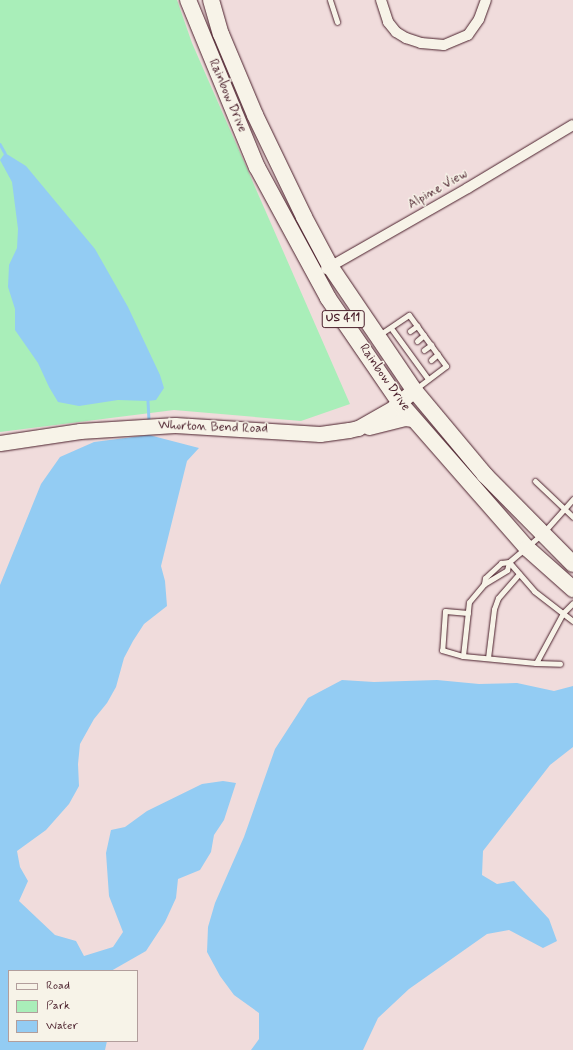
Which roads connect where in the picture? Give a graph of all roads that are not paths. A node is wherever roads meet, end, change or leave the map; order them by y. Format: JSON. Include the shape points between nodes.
{"nodes":[{"id":1,"x":188,"y":0,"type":"edge"},
{"id":2,"x":210,"y":0,"type":"edge"},
{"id":3,"x":330,"y":0,"type":"edge"},
{"id":4,"x":381,"y":0,"type":"edge"},
{"id":5,"x":486,"y":0,"type":"edge"},
{"id":6,"x":337,"y":22,"type":"dead end"},
{"id":7,"x":573,"y":125,"type":"edge"},
{"id":8,"x":330,"y":266,"type":"junction"},
{"id":9,"x":315,"y":275,"type":"junction"},
{"id":10,"x":417,"y":326,"type":"junction"},
{"id":11,"x":391,"y":328,"type":"junction"},
{"id":12,"x":410,"y":331,"type":"dead end"},
{"id":13,"x":424,"y":336,"type":"junction"},
{"id":14,"x":377,"y":337,"type":"junction"},
{"id":15,"x":417,"y":341,"type":"dead end"},
{"id":16,"x":431,"y":345,"type":"junction"},
{"id":17,"x":424,"y":350,"type":"dead end"},
{"id":18,"x":438,"y":354,"type":"junction"},
{"id":19,"x":430,"y":360,"type":"dead end"},
{"id":20,"x":428,"y":379,"type":"junction"},
{"id":21,"x":414,"y":390,"type":"junction"},
{"id":22,"x":400,"y":403,"type":"junction"},
{"id":23,"x":413,"y":418,"type":"junction"},
{"id":24,"x":358,"y":428,"type":"junction"},
{"id":25,"x":0,"y":442,"type":"edge"},
{"id":26,"x":535,"y":481,"type":"dead end"},
{"id":27,"x":573,"y":499,"type":"edge"},
{"id":28,"x":564,"y":509,"type":"junction"},
{"id":29,"x":573,"y":517,"type":"edge"},
{"id":30,"x":542,"y":534,"type":"junction"},
{"id":31,"x":527,"y":548,"type":"junction"},
{"id":32,"x":509,"y":562,"type":"junction"},
{"id":33,"x":573,"y":564,"type":"edge"},
{"id":34,"x":519,"y":574,"type":"junction"},
{"id":35,"x":484,"y":584,"type":"junction"},
{"id":36,"x":573,"y":589,"type":"edge"},
{"id":37,"x":573,"y":603,"type":"edge"},
{"id":38,"x":468,"y":613,"type":"junction"},
{"id":39,"x":563,"y":613,"type":"junction"},
{"id":40,"x":573,"y":621,"type":"edge"},
{"id":41,"x":463,"y":656,"type":"junction"},
{"id":42,"x":488,"y":658,"type":"junction"},
{"id":43,"x":536,"y":663,"type":"junction"},
{"id":44,"x":560,"y":664,"type":"dead end"}],
"edges":[{"from":1,"to":9,"type":"main road","name":"Rainbow Drive","number":"US 411","via":[[257,166]]},
{"from":2,"to":8,"type":"main road","name":"Rainbow Drive","number":"US 411","via":[[221,34],[255,115]]},
{"from":3,"to":6,"type":"lane"},
{"from":4,"to":5,"type":"street","via":[[388,22],[396,32],[421,43],[444,44],[468,35],[479,19]]},
{"from":7,"to":8,"type":"street","name":"Alpine View"},
{"from":8,"to":9,"type":"street","name":"Alpine View"},
{"from":8,"to":14,"type":"main road","name":"Rainbow Drive","number":"US 411"},
{"from":9,"to":22,"type":"main road","name":"Rainbow Drive","number":"US 411"},
{"from":10,"to":11,"type":"lane","via":[[409,315]]},
{"from":10,"to":12,"type":"lane"},
{"from":10,"to":13,"type":"lane"},
{"from":11,"to":14,"type":"lane"},
{"from":11,"to":20,"type":"lane","via":[[401,338]]},
{"from":13,"to":15,"type":"lane"},
{"from":13,"to":16,"type":"lane"},
{"from":14,"to":21,"type":"main road","name":"Rainbow Drive","number":"US 411"},
{"from":16,"to":17,"type":"lane"},
{"from":16,"to":18,"type":"lane"},
{"from":18,"to":19,"type":"lane"},
{"from":18,"to":20,"type":"lane","via":[[446,366]]},
{"from":20,"to":21,"type":"lane"},
{"from":21,"to":22,"type":"main road","name":"Whorton Bend Road"},
{"from":21,"to":30,"type":"main road","name":"Rainbow Drive","number":"US 411","via":[[486,475]]},
{"from":22,"to":23,"type":"main road","name":"Rainbow Drive","number":"US 411"},
{"from":22,"to":24,"type":"main road","name":"Whorton Bend Road"},
{"from":23,"to":24,"type":"main road"},
{"from":23,"to":31,"type":"main road","name":"Rainbow Drive","number":"US 411"},
{"from":24,"to":25,"type":"main road","name":"Whorton Bend Road","via":[[320,434],[168,425],[80,431]]},
{"from":26,"to":28,"type":"lane"},
{"from":27,"to":28,"type":"lane"},
{"from":28,"to":29,"type":"lane"},
{"from":28,"to":30,"type":"lane"},
{"from":30,"to":31,"type":"lane"},
{"from":30,"to":33,"type":"main road","name":"Rainbow Drive","number":"US 411"},
{"from":31,"to":32,"type":"lane"},
{"from":31,"to":36,"type":"main road","name":"Rainbow Drive","number":"US 411"},
{"from":32,"to":34,"type":"lane"},
{"from":32,"to":35,"type":"lane","via":[[507,570]]},
{"from":32,"to":35,"type":"lane","via":[[501,563],[485,578]]},
{"from":34,"to":39,"type":"lane","via":[[534,591]]},
{"from":34,"to":42,"type":"lane","via":[[498,598],[494,609]]},
{"from":35,"to":38,"type":"lane","via":[[469,602]]},
{"from":37,"to":39,"type":"lane"},
{"from":38,"to":41,"type":"lane"},
{"from":38,"to":41,"type":"lane","via":[[445,611],[442,650]]},
{"from":39,"to":40,"type":"lane"},
{"from":39,"to":43,"type":"lane"},
{"from":41,"to":42,"type":"lane"},
{"from":42,"to":43,"type":"lane"},
{"from":43,"to":44,"type":"lane"}]}
